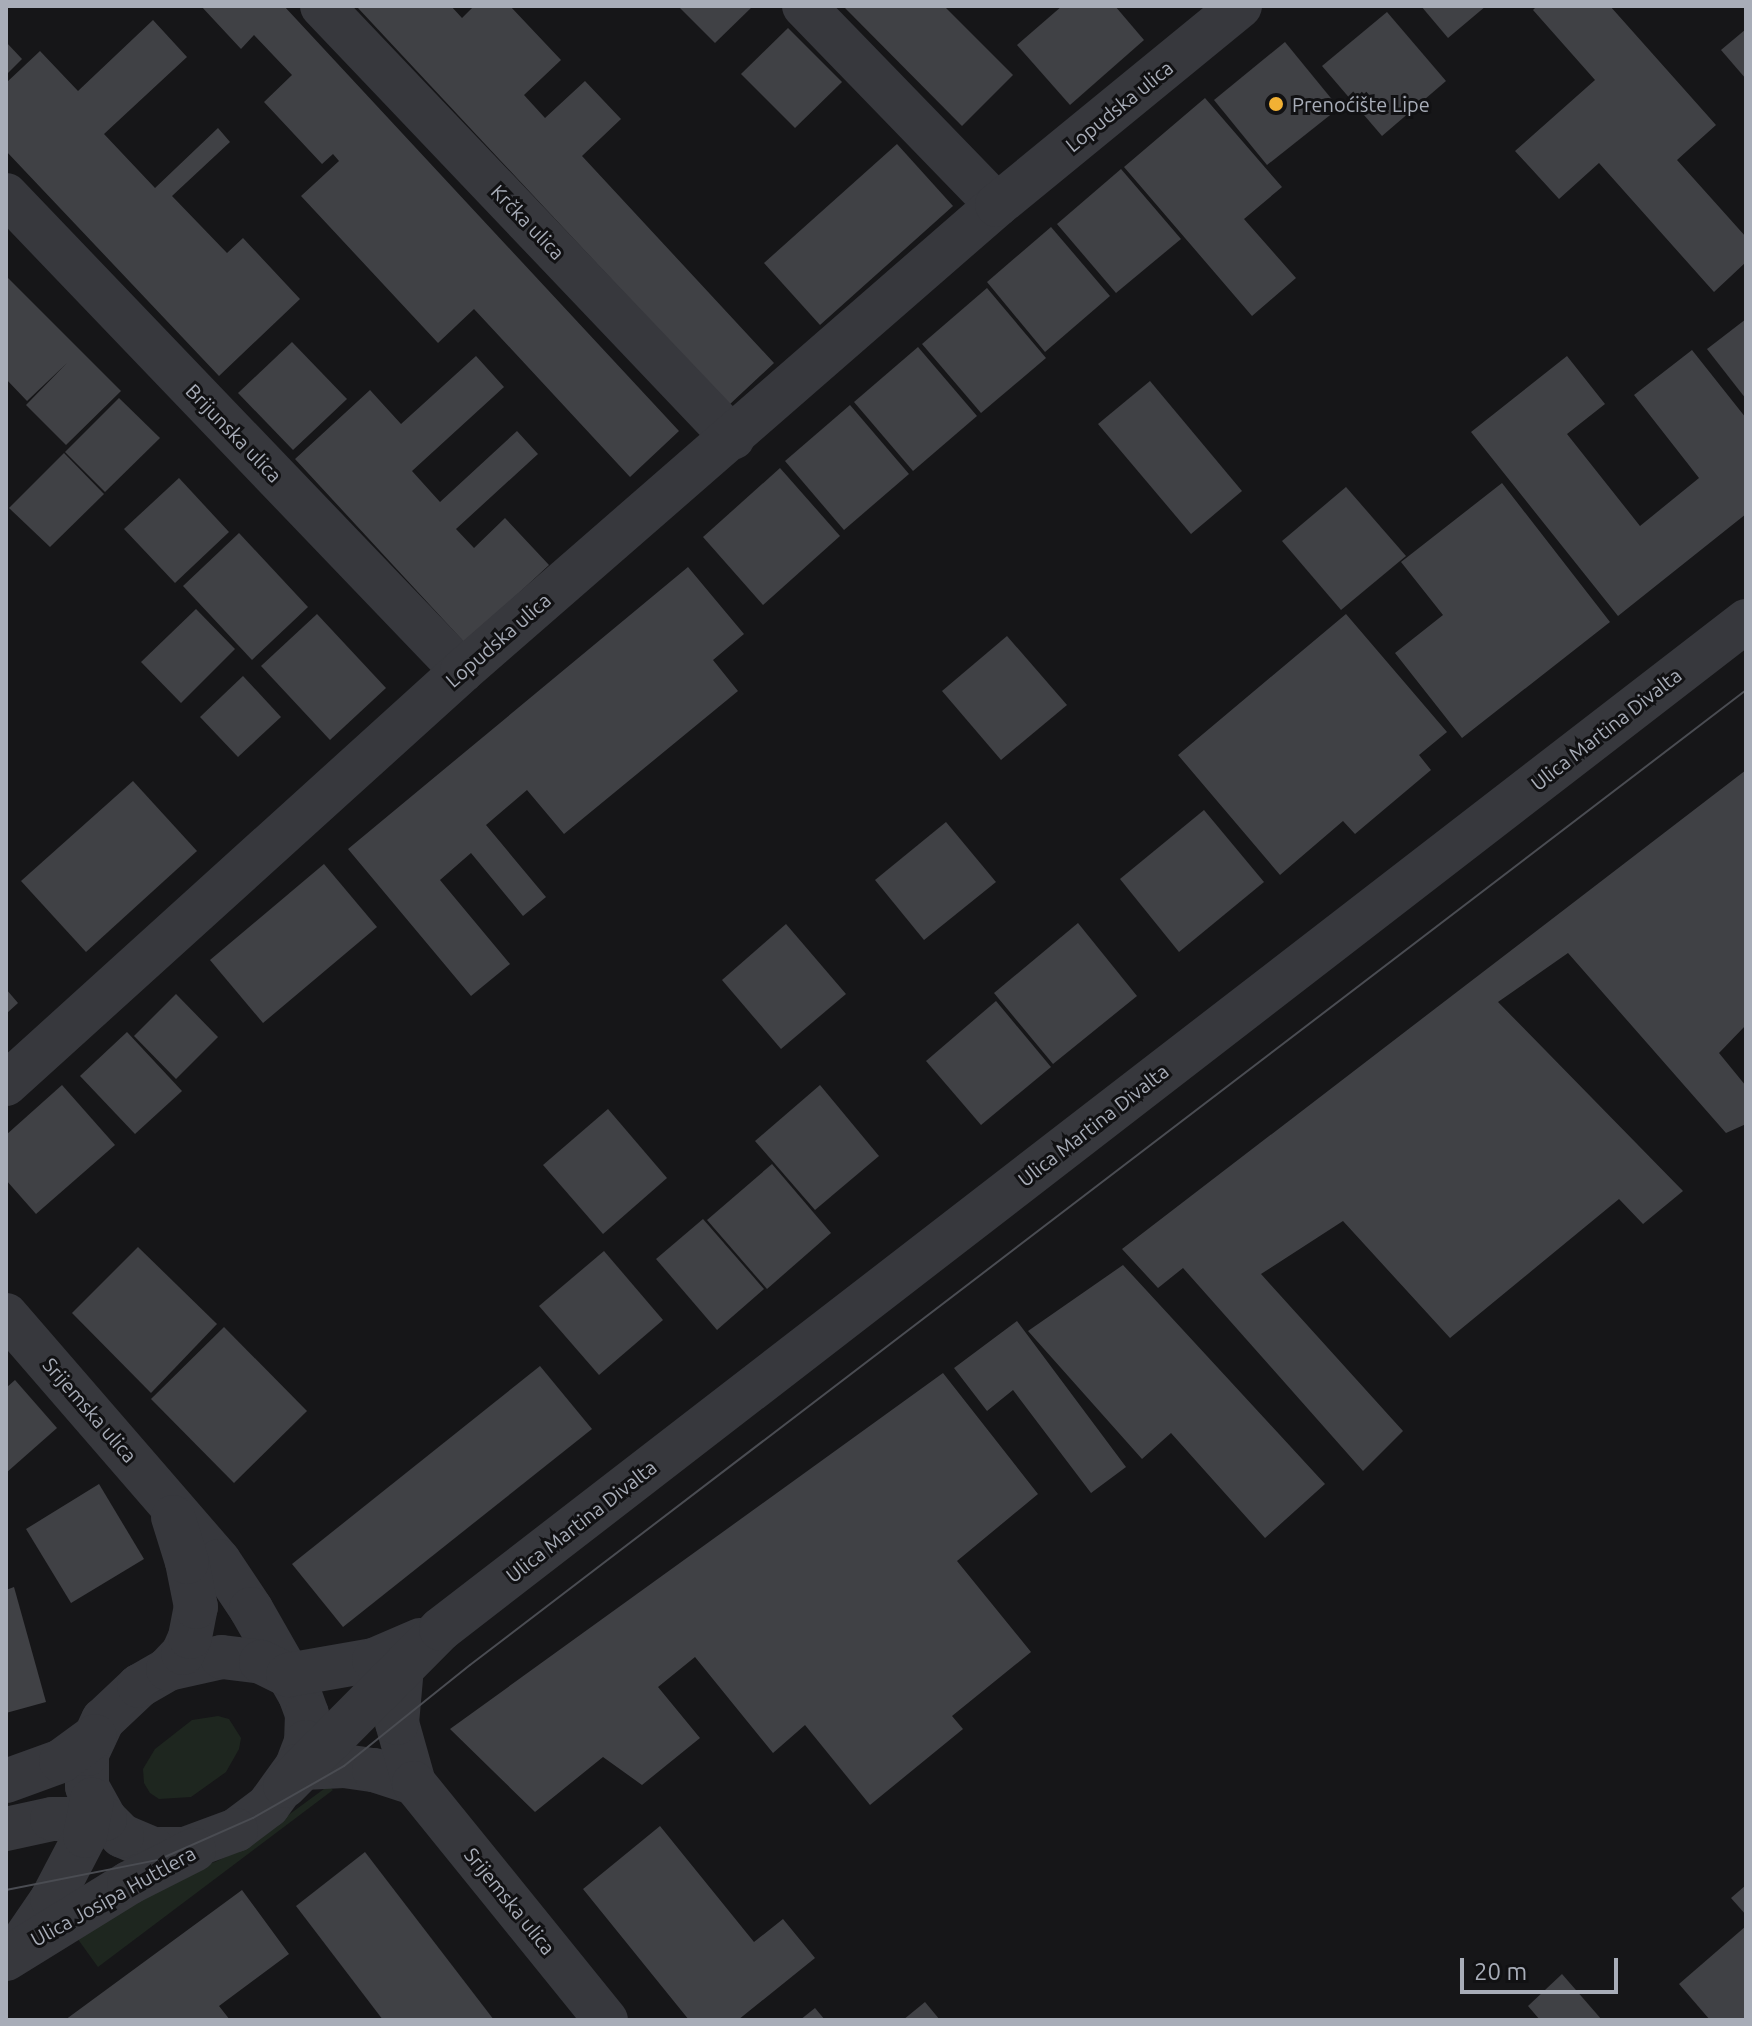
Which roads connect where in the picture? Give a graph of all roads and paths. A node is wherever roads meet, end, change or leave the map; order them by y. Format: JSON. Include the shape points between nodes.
{"nodes":[{"id":1,"x":322,"y":6,"type":"edge"},
{"id":2,"x":804,"y":6,"type":"edge"},
{"id":3,"x":1218,"y":13,"type":"edge"},
{"id":4,"x":6,"y":195,"type":"edge"},
{"id":5,"x":997,"y":205,"type":"junction"},
{"id":6,"x":733,"y":438,"type":"junction"},
{"id":7,"x":1746,"y":621,"type":"edge"},
{"id":8,"x":462,"y":671,"type":"junction"},
{"id":9,"x":6,"y":1084,"type":"edge"},
{"id":10,"x":6,"y":1315,"type":"edge"},
{"id":11,"x":170,"y":1507,"type":"junction"},
{"id":12,"x":441,"y":1629,"type":"junction"},
{"id":13,"x":402,"y":1667,"type":"junction"},
{"id":14,"x":168,"y":1669,"type":"junction"},
{"id":15,"x":288,"y":1675,"type":"junction"},
{"id":16,"x":95,"y":1736,"type":"junction"},
{"id":17,"x":294,"y":1777,"type":"junction"},
{"id":18,"x":6,"y":1781,"type":"edge"},
{"id":19,"x":414,"y":1783,"type":"junction"},
{"id":20,"x":96,"y":1812,"type":"junction"},
{"id":21,"x":6,"y":1829,"type":"edge"},
{"id":22,"x":211,"y":1842,"type":"junction"},
{"id":23,"x":10,"y":1956,"type":"edge"},
{"id":24,"x":606,"y":2020,"type":"edge"}],
"edges":[{"from":1,"to":6,"type":"street","name":"Krčka ulica"},
{"from":2,"to":5,"type":"street"},
{"from":3,"to":5,"type":"street","name":"Lopudska ulica"},
{"from":4,"to":8,"type":"street","name":"Brijunska ulica"},
{"from":5,"to":6,"type":"street","name":"Lopudska ulica"},
{"from":6,"to":8,"type":"street","name":"Lopudska ulica"},
{"from":7,"to":12,"type":"street","name":"Ulica Martina Divalta"},
{"from":8,"to":9,"type":"street","name":"Lopudska ulica"},
{"from":10,"to":11,"type":"street","name":"Srijemska ulica"},
{"from":11,"to":14,"type":"street","name":"Srijemska ulica","via":[[196,1607],[183,1653]]},
{"from":11,"to":15,"type":"street","name":"Srijemska ulica","via":[[219,1561]]},
{"from":12,"to":13,"type":"street","name":"Ulica Martina Divalta"},
{"from":12,"to":15,"type":"street","name":"Ulica Martina Divalta","via":[[374,1660]]},
{"from":13,"to":17,"type":"street","name":"Ulica Martina Divalta"},
{"from":13,"to":19,"type":"street","name":"Srijemska ulica","via":[[397,1723]]},
{"from":14,"to":15,"type":"street","via":[[222,1657],[261,1662]]},
{"from":14,"to":16,"type":"street","via":[[119,1703]]},
{"from":15,"to":17,"type":"street","via":[[307,1714],[306,1742]]},
{"from":16,"to":18,"type":"street","via":[[61,1761]]},
{"from":16,"to":20,"type":"street","via":[[85,1773]]},
{"from":17,"to":19,"type":"street","via":[[344,1766]]},
{"from":17,"to":22,"type":"street","via":[[253,1818]]},
{"from":19,"to":24,"type":"street","name":"Srijemska ulica"},
{"from":20,"to":21,"type":"street"},
{"from":20,"to":22,"type":"street","via":[[122,1836],[153,1849]]},
{"from":20,"to":23,"type":"street","name":"Ulica Josipa Huttlera","via":[[52,1899]]},
{"from":22,"to":23,"type":"street","name":"Ulica Josipa Huttlera","via":[[129,1883]]}]}
